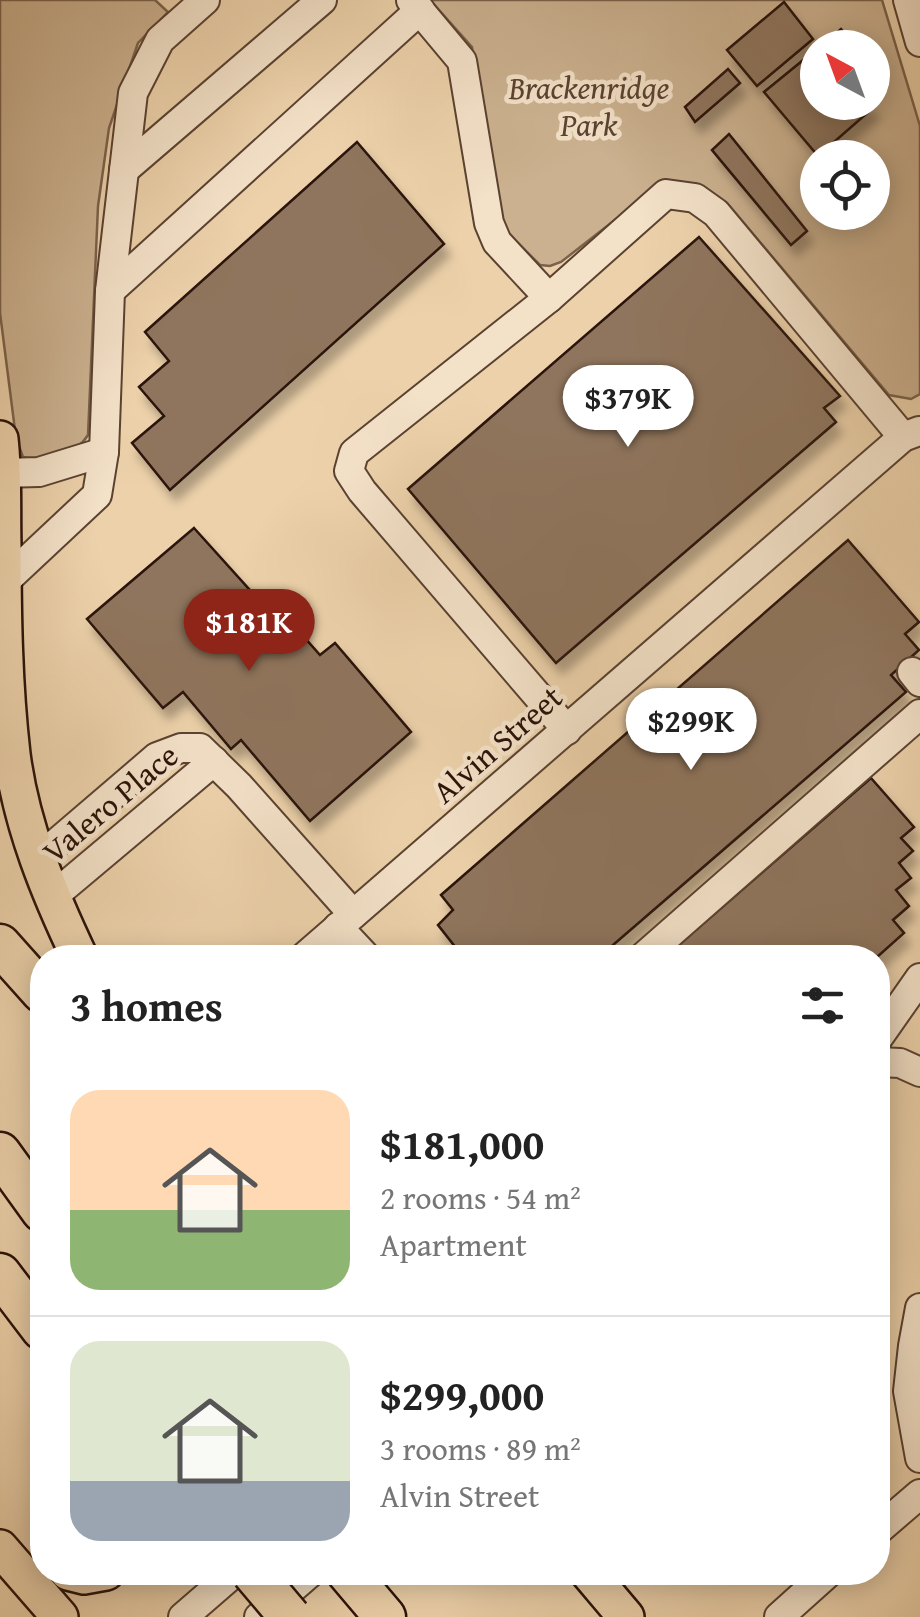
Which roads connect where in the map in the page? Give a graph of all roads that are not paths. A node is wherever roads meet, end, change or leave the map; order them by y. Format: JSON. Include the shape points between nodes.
{"nodes":[{"id":1,"x":205,"y":0,"type":"edge"},
{"id":2,"x":322,"y":0,"type":"edge"},
{"id":3,"x":908,"y":0,"type":"edge"},
{"id":4,"x":415,"y":5,"type":"edge"},
{"id":5,"x":920,"y":42,"type":"edge"},
{"id":6,"x":124,"y":170,"type":"junction"},
{"id":7,"x":110,"y":291,"type":"junction"},
{"id":8,"x":549,"y":298,"type":"junction"},
{"id":9,"x":912,"y":433,"type":"edge"},
{"id":10,"x":104,"y":452,"type":"junction"},
{"id":11,"x":1,"y":456,"type":"edge"},
{"id":12,"x":3,"y":583,"type":"junction"},
{"id":13,"x":920,"y":714,"type":"edge"},
{"id":14,"x":567,"y":730,"type":"junction"},
{"id":15,"x":214,"y":761,"type":"junction"},
{"id":16,"x":38,"y":858,"type":"junction"},
{"id":17,"x":51,"y":898,"type":"junction"},
{"id":18,"x":346,"y":921,"type":"junction"},
{"id":19,"x":0,"y":945,"type":"edge"},
{"id":20,"x":74,"y":945,"type":"edge"},
{"id":21,"x":318,"y":945,"type":"edge"},
{"id":22,"x":360,"y":945,"type":"edge"},
{"id":23,"x":657,"y":945,"type":"edge"},
{"id":24,"x":920,"y":978,"type":"edge"},
{"id":25,"x":30,"y":979,"type":"edge"},
{"id":26,"x":920,"y":1010,"type":"edge"},
{"id":27,"x":890,"y":1021,"type":"edge"},
{"id":28,"x":890,"y":1036,"type":"edge"},
{"id":29,"x":890,"y":1063,"type":"edge"},
{"id":30,"x":920,"y":1072,"type":"edge"},
{"id":31,"x":0,"y":1153,"type":"edge"},
{"id":32,"x":30,"y":1194,"type":"edge"},
{"id":33,"x":0,"y":1274,"type":"edge"},
{"id":34,"x":920,"y":1308,"type":"edge"},
{"id":35,"x":30,"y":1313,"type":"edge"},
{"id":36,"x":920,"y":1458,"type":"edge"},
{"id":37,"x":920,"y":1494,"type":"edge"},
{"id":38,"x":890,"y":1520,"type":"edge"},
{"id":39,"x":0,"y":1546,"type":"edge"},
{"id":40,"x":30,"y":1560,"type":"edge"},
{"id":41,"x":30,"y":1582,"type":"edge"},
{"id":42,"x":33,"y":1585,"type":"edge"},
{"id":43,"x":219,"y":1585,"type":"edge"},
{"id":44,"x":263,"y":1585,"type":"edge"},
{"id":45,"x":296,"y":1585,"type":"edge"},
{"id":46,"x":358,"y":1585,"type":"edge"},
{"id":47,"x":599,"y":1585,"type":"edge"},
{"id":48,"x":815,"y":1585,"type":"edge"},
{"id":49,"x":60,"y":1617,"type":"edge"},
{"id":50,"x":183,"y":1617,"type":"edge"},
{"id":51,"x":260,"y":1617,"type":"edge"},
{"id":52,"x":290,"y":1617,"type":"edge"},
{"id":53,"x":385,"y":1617,"type":"edge"},
{"id":54,"x":626,"y":1617,"type":"edge"},
{"id":55,"x":779,"y":1617,"type":"edge"}],
"edges":[{"from":1,"to":6,"type":"street","via":[[160,40],[134,93]]},
{"from":2,"to":6,"type":"street"},
{"from":3,"to":5,"type":"street"},
{"from":4,"to":7,"type":"street"},
{"from":4,"to":8,"type":"street","via":[[462,61],[488,222],[497,242]]},
{"from":6,"to":7,"type":"street"},
{"from":7,"to":10,"type":"street"},
{"from":8,"to":9,"type":"street","via":[[666,194],[696,198]]},
{"from":8,"to":14,"type":"street","via":[[354,453],[349,471]]},
{"from":9,"to":14,"type":"street","name":"Alvin Street"},
{"from":10,"to":11,"type":"street","via":[[39,472]]},
{"from":10,"to":12,"type":"street","via":[[97,495]]},
{"from":11,"to":12,"type":"main road"},
{"from":12,"to":16,"type":"main road","via":[[13,757]]},
{"from":13,"to":23,"type":"street"},
{"from":14,"to":18,"type":"street","name":"Alvin Street"},
{"from":15,"to":16,"type":"street","name":"Valero Place","via":[[200,748],[158,757]]},
{"from":15,"to":17,"type":"street","name":"Valero Place"},
{"from":15,"to":18,"type":"street","name":"Valero Place"},
{"from":16,"to":17,"type":"main road"},
{"from":17,"to":20,"type":"main road"},
{"from":18,"to":21,"type":"street","name":"Alvin Street"},
{"from":18,"to":22,"type":"street","name":"Valero Place"},
{"from":19,"to":25,"type":"highway"},
{"from":24,"to":27,"type":"street"},
{"from":26,"to":28,"type":"street"},
{"from":29,"to":30,"type":"street"},
{"from":31,"to":32,"type":"highway"},
{"from":33,"to":35,"type":"highway"},
{"from":34,"to":36,"type":"street","via":[[908,1391]]},
{"from":37,"to":38,"type":"street"},
{"from":39,"to":40,"type":"main road"},
{"from":39,"to":41,"type":"main road"},
{"from":42,"to":49,"type":"main road"},
{"from":43,"to":50,"type":"street"},
{"from":44,"to":52,"type":"highway","bridge":true},
{"from":45,"to":51,"type":"street"},
{"from":46,"to":53,"type":"highway"},
{"from":47,"to":54,"type":"main road"},
{"from":48,"to":55,"type":"street"}]}
